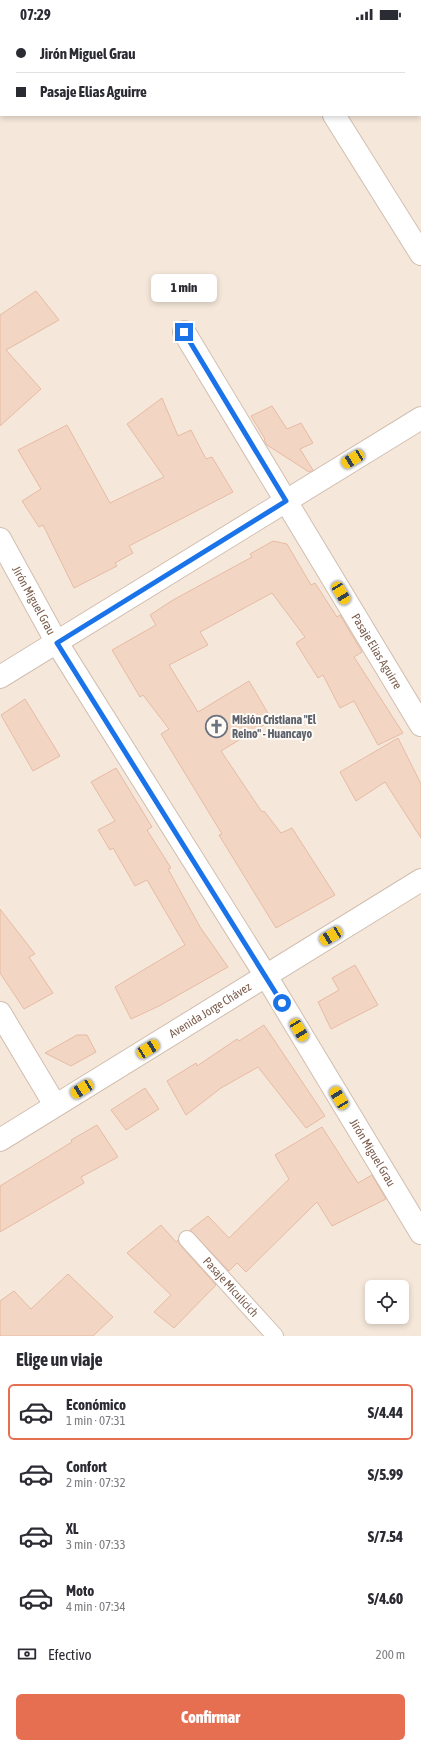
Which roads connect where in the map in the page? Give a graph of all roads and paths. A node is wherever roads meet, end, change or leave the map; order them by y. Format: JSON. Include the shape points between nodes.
{"nodes":[{"id":1,"x":335,"y":116,"type":"edge"},
{"id":2,"x":421,"y":254,"type":"edge"},
{"id":3,"x":184,"y":332,"type":"dead end"},
{"id":4,"x":421,"y":418,"type":"edge"},
{"id":5,"x":286,"y":501,"type":"junction"},
{"id":6,"x":0,"y":539,"type":"edge"},
{"id":7,"x":57,"y":643,"type":"junction"},
{"id":8,"x":0,"y":677,"type":"edge"},
{"id":9,"x":421,"y":725,"type":"edge"},
{"id":10,"x":421,"y":880,"type":"edge"},
{"id":11,"x":266,"y":976,"type":"junction"},
{"id":12,"x":0,"y":1013,"type":"edge"},
{"id":13,"x":55,"y":1106,"type":"junction"},
{"id":14,"x":0,"y":1140,"type":"edge"},
{"id":15,"x":421,"y":1233,"type":"edge"},
{"id":16,"x":187,"y":1239,"type":"dead end"},
{"id":17,"x":275,"y":1336,"type":"edge"}],
"edges":[{"from":1,"to":2,"type":"street"},
{"from":3,"to":5,"type":"street","name":"Pasaje Elias Aguirre"},
{"from":4,"to":5,"type":"street"},
{"from":5,"to":7,"type":"street"},
{"from":5,"to":9,"type":"street","name":"Pasaje Elias Aguirre"},
{"from":6,"to":7,"type":"street","name":"Jirón Miguel Grau"},
{"from":7,"to":8,"type":"street"},
{"from":7,"to":11,"type":"street","name":"Jirón Miguel Grau"},
{"from":10,"to":11,"type":"street","name":"Avenida Jorge Chávez"},
{"from":11,"to":13,"type":"street","name":"Avenida Jorge Chávez"},
{"from":11,"to":15,"type":"street","name":"Jirón Miguel Grau"},
{"from":12,"to":13,"type":"street"},
{"from":13,"to":14,"type":"street","name":"Avenida Jorge Chávez"},
{"from":16,"to":17,"type":"lane","name":"Pasaje Miculicich"}]}
